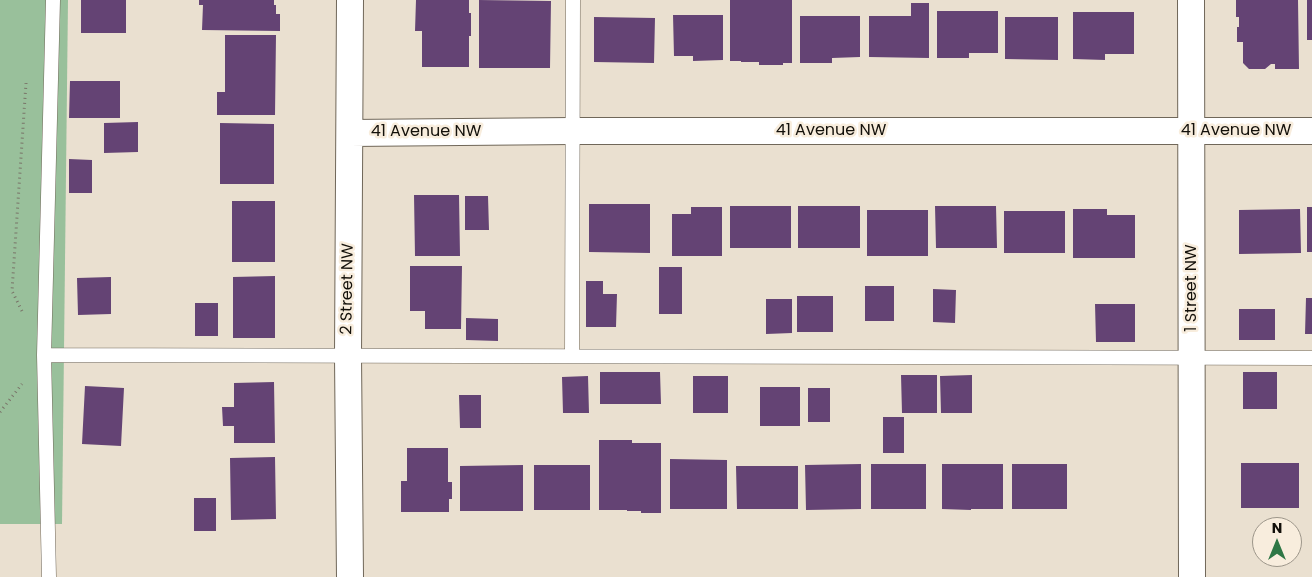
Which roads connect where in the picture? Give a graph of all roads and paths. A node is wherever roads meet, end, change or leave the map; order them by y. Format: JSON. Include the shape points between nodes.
{"nodes":[{"id":1,"x":53,"y":0,"type":"edge"},
{"id":2,"x":350,"y":0,"type":"edge"},
{"id":3,"x":573,"y":0,"type":"edge"},
{"id":4,"x":1192,"y":0,"type":"edge"},
{"id":5,"x":27,"y":78,"type":"dead end"},
{"id":6,"x":572,"y":131,"type":"junction"},
{"id":7,"x":1312,"y":131,"type":"edge"},
{"id":8,"x":1191,"y":132,"type":"junction"},
{"id":9,"x":350,"y":133,"type":"junction"},
{"id":10,"x":24,"y":315,"type":"dead end"},
{"id":11,"x":44,"y":355,"type":"junction"},
{"id":12,"x":348,"y":356,"type":"junction"},
{"id":13,"x":572,"y":356,"type":"junction"},
{"id":14,"x":1192,"y":357,"type":"junction"},
{"id":15,"x":1312,"y":358,"type":"edge"},
{"id":16,"x":49,"y":577,"type":"edge"},
{"id":17,"x":350,"y":577,"type":"edge"},
{"id":18,"x":1192,"y":577,"type":"edge"}],
"edges":[{"from":1,"to":11,"type":"lane"},
{"from":2,"to":9,"type":"street","name":"2 Street NW"},
{"from":3,"to":6,"type":"lane"},
{"from":4,"to":8,"type":"street","name":"1 Street NW"},
{"from":5,"to":10,"type":"path","via":[[12,291]]},
{"from":6,"to":8,"type":"street","name":"41 Avenue NW"},
{"from":6,"to":9,"type":"street","name":"41 Avenue NW"},
{"from":6,"to":13,"type":"lane"},
{"from":7,"to":8,"type":"street","name":"41 Avenue NW"},
{"from":8,"to":14,"type":"street","name":"1 Street NW"},
{"from":9,"to":12,"type":"street","name":"2 Street NW"},
{"from":11,"to":12,"type":"lane"},
{"from":11,"to":16,"type":"lane"},
{"from":12,"to":13,"type":"lane"},
{"from":12,"to":17,"type":"street","name":"2 Street NW"},
{"from":13,"to":14,"type":"lane"},
{"from":14,"to":15,"type":"lane"},
{"from":14,"to":18,"type":"street","name":"1 Street NW"}]}
